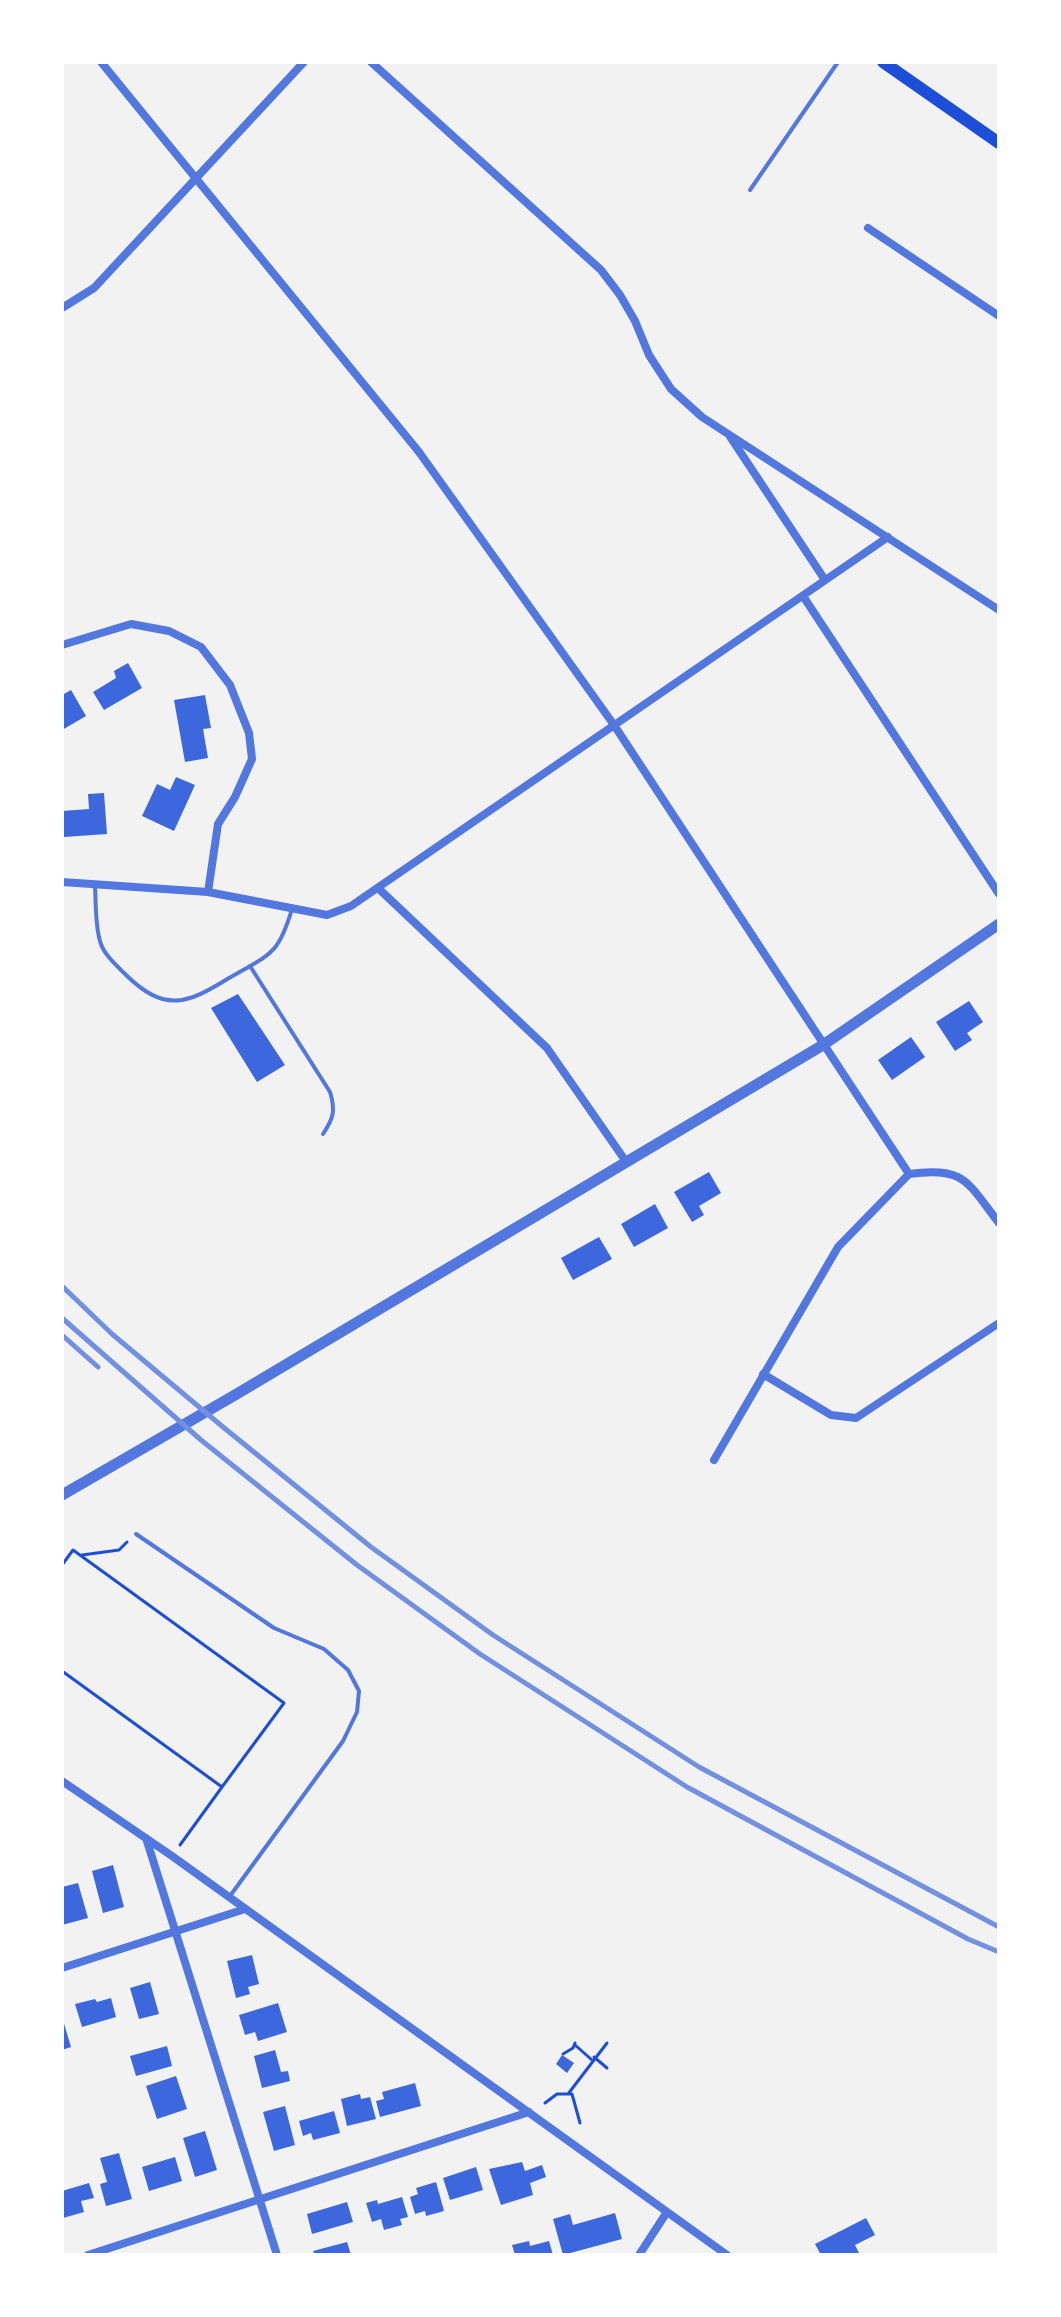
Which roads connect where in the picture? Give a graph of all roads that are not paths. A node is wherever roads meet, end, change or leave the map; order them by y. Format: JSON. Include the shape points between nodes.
{"nodes":[{"id":1,"x":101,"y":62,"type":"edge"},
{"id":2,"x":304,"y":62,"type":"edge"},
{"id":3,"x":371,"y":62,"type":"edge"},
{"id":4,"x":838,"y":62,"type":"edge"},
{"id":5,"x":883,"y":62,"type":"edge"},
{"id":6,"x":999,"y":143,"type":"edge"},
{"id":7,"x":198,"y":179,"type":"junction"},
{"id":8,"x":750,"y":190,"type":"dead end"},
{"id":9,"x":868,"y":228,"type":"dead end"},
{"id":10,"x":62,"y":308,"type":"edge"},
{"id":11,"x":999,"y":316,"type":"edge"},
{"id":12,"x":726,"y":431,"type":"junction"},
{"id":13,"x":888,"y":537,"type":"junction"},
{"id":14,"x":825,"y":580,"type":"junction"},
{"id":15,"x":803,"y":596,"type":"junction"},
{"id":16,"x":999,"y":610,"type":"edge"},
{"id":17,"x":62,"y":645,"type":"edge"},
{"id":18,"x":614,"y":725,"type":"junction"},
{"id":19,"x":62,"y":882,"type":"edge"},
{"id":20,"x":95,"y":883,"type":"junction"},
{"id":21,"x":378,"y":888,"type":"junction"},
{"id":22,"x":208,"y":892,"type":"junction"},
{"id":23,"x":999,"y":894,"type":"edge"},
{"id":24,"x":293,"y":907,"type":"junction"},
{"id":25,"x":999,"y":924,"type":"edge"},
{"id":26,"x":250,"y":966,"type":"junction"},
{"id":27,"x":823,"y":1045,"type":"junction"},
{"id":28,"x":323,"y":1134,"type":"dead end"},
{"id":29,"x":627,"y":1163,"type":"junction"},
{"id":30,"x":909,"y":1174,"type":"junction"},
{"id":31,"x":999,"y":1223,"type":"edge"},
{"id":32,"x":999,"y":1323,"type":"edge"},
{"id":33,"x":763,"y":1374,"type":"junction"},
{"id":34,"x":714,"y":1460,"type":"dead end"},
{"id":35,"x":62,"y":1495,"type":"edge"},
{"id":36,"x":136,"y":1534,"type":"road end"},
{"id":37,"x":62,"y":1781,"type":"edge"},
{"id":38,"x":146,"y":1838,"type":"junction"},
{"id":39,"x":229,"y":1898,"type":"junction"},
{"id":40,"x":245,"y":1909,"type":"junction"},
{"id":41,"x":175,"y":1931,"type":"junction"},
{"id":42,"x":62,"y":1968,"type":"edge"},
{"id":43,"x":529,"y":2112,"type":"junction"},
{"id":44,"x":259,"y":2200,"type":"junction"},
{"id":45,"x":667,"y":2212,"type":"junction"},
{"id":46,"x":88,"y":2255,"type":"edge"},
{"id":47,"x":277,"y":2255,"type":"edge"},
{"id":48,"x":639,"y":2255,"type":"edge"},
{"id":49,"x":727,"y":2255,"type":"edge"}],
"edges":[{"from":1,"to":7,"type":"street"},
{"from":2,"to":7,"type":"street"},
{"from":3,"to":12,"type":"street","via":[[601,270],[671,389]]},
{"from":4,"to":8,"type":"lane"},
{"from":5,"to":6,"type":"main road"},
{"from":7,"to":10,"type":"street","via":[[94,288]]},
{"from":7,"to":18,"type":"street","via":[[419,452]]},
{"from":9,"to":11,"type":"street"},
{"from":12,"to":13,"type":"street"},
{"from":12,"to":14,"type":"street"},
{"from":13,"to":14,"type":"street"},
{"from":13,"to":16,"type":"street"},
{"from":14,"to":15,"type":"street"},
{"from":15,"to":18,"type":"street"},
{"from":15,"to":23,"type":"street"},
{"from":17,"to":22,"type":"street","via":[[131,624],[169,631],[201,647],[230,685],[249,733],[252,759],[218,824]]},
{"from":18,"to":21,"type":"street"},
{"from":18,"to":27,"type":"street"},
{"from":19,"to":20,"type":"street"},
{"from":20,"to":22,"type":"street"},
{"from":20,"to":26,"type":"lane","via":[[100,943],[148,994],[179,1002]]},
{"from":21,"to":24,"type":"street","via":[[327,915]]},
{"from":21,"to":29,"type":"street","via":[[547,1048]]},
{"from":22,"to":24,"type":"street"},
{"from":24,"to":26,"type":"lane","via":[[273,953]]},
{"from":25,"to":27,"type":"street"},
{"from":26,"to":28,"type":"lane","via":[[330,1092],[335,1108]]},
{"from":27,"to":29,"type":"street"},
{"from":27,"to":30,"type":"street"},
{"from":29,"to":35,"type":"street"},
{"from":30,"to":31,"type":"street","via":[[938,1170],[957,1175]]},
{"from":30,"to":33,"type":"street","via":[[838,1247]]},
{"from":32,"to":33,"type":"street","via":[[856,1418],[831,1415]]},
{"from":33,"to":34,"type":"street"},
{"from":36,"to":39,"type":"lane","via":[[274,1628],[324,1649],[348,1670],[359,1691],[357,1712],[343,1741]]},
{"from":37,"to":38,"type":"street"},
{"from":38,"to":39,"type":"street"},
{"from":38,"to":41,"type":"street"},
{"from":39,"to":40,"type":"street"},
{"from":40,"to":41,"type":"street"},
{"from":40,"to":43,"type":"street"},
{"from":41,"to":42,"type":"street"},
{"from":41,"to":44,"type":"street"},
{"from":43,"to":44,"type":"street"},
{"from":43,"to":45,"type":"street"},
{"from":44,"to":46,"type":"street"},
{"from":44,"to":47,"type":"street"},
{"from":45,"to":48,"type":"street"},
{"from":45,"to":49,"type":"street"}]}
